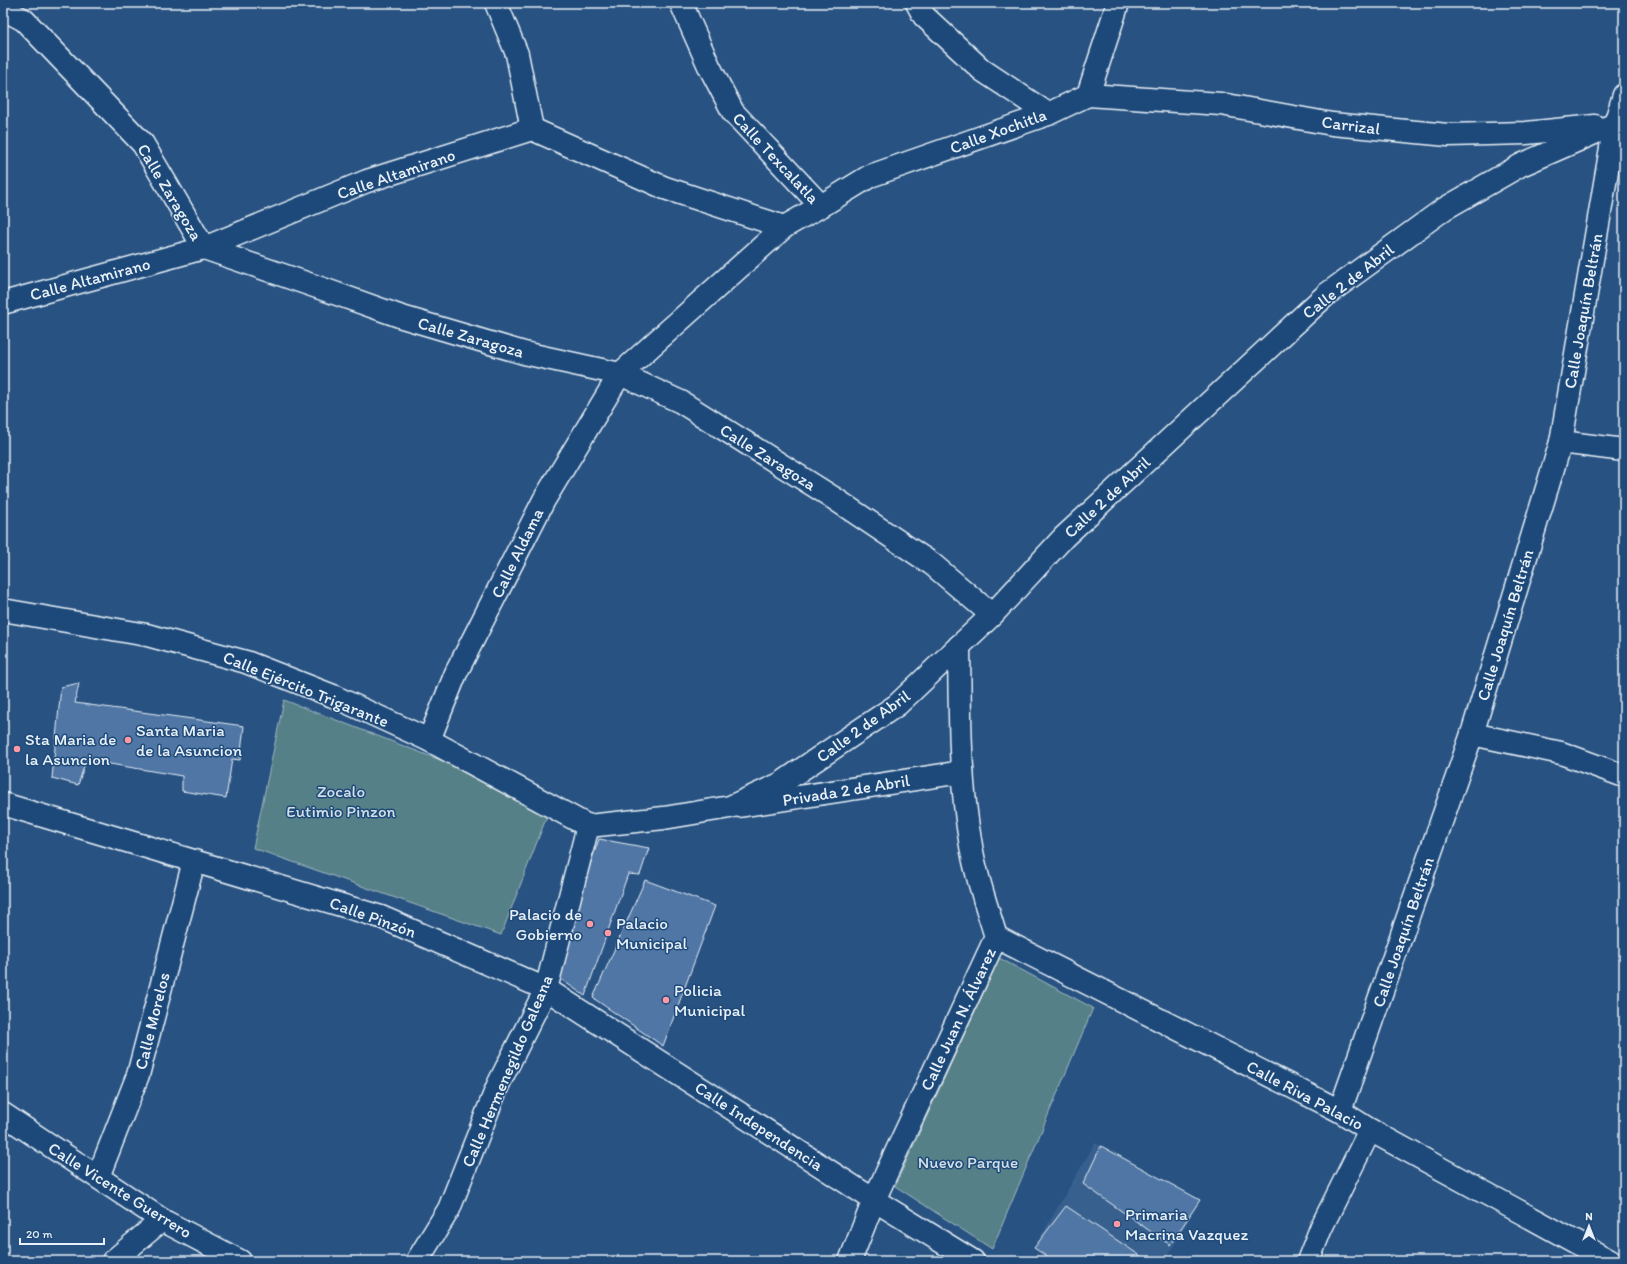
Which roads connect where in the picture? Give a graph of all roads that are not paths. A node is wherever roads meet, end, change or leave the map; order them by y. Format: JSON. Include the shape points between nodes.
{"nodes":[{"id":1,"x":496,"y":3,"type":"edge"},
{"id":2,"x":681,"y":3,"type":"edge"},
{"id":3,"x":918,"y":3,"type":"edge"},
{"id":4,"x":1118,"y":3,"type":"edge"},
{"id":5,"x":3,"y":9,"type":"edge"},
{"id":6,"x":1088,"y":95,"type":"junction"},
{"id":7,"x":1624,"y":95,"type":"edge"},
{"id":8,"x":1048,"y":114,"type":"junction"},
{"id":9,"x":1620,"y":125,"type":"edge"},
{"id":10,"x":532,"y":129,"type":"junction"},
{"id":11,"x":821,"y":206,"type":"junction"},
{"id":12,"x":784,"y":226,"type":"junction"},
{"id":13,"x":204,"y":248,"type":"junction"},
{"id":14,"x":3,"y":303,"type":"edge"},
{"id":15,"x":620,"y":374,"type":"junction"},
{"id":16,"x":1561,"y":442,"type":"junction"},
{"id":17,"x":1624,"y":450,"type":"edge"},
{"id":18,"x":3,"y":610,"type":"edge"},
{"id":19,"x":992,"y":615,"type":"junction"},
{"id":20,"x":959,"y":646,"type":"junction"},
{"id":21,"x":1472,"y":734,"type":"junction"},
{"id":22,"x":429,"y":740,"type":"junction"},
{"id":23,"x":962,"y":772,"type":"junction"},
{"id":24,"x":1624,"y":776,"type":"edge"},
{"id":25,"x":3,"y":804,"type":"edge"},
{"id":26,"x":730,"y":807,"type":"junction"},
{"id":27,"x":588,"y":826,"type":"junction"},
{"id":28,"x":194,"y":861,"type":"junction"},
{"id":29,"x":996,"y":936,"type":"junction"},
{"id":30,"x":546,"y":989,"type":"junction"},
{"id":31,"x":1340,"y":1111,"type":"junction"},
{"id":32,"x":3,"y":1114,"type":"edge"},
{"id":33,"x":1370,"y":1130,"type":"junction"},
{"id":34,"x":98,"y":1177,"type":"junction"},
{"id":35,"x":874,"y":1200,"type":"junction"},
{"id":36,"x":162,"y":1220,"type":"junction"},
{"id":37,"x":113,"y":1261,"type":"edge"},
{"id":38,"x":240,"y":1261,"type":"edge"},
{"id":39,"x":417,"y":1261,"type":"edge"},
{"id":40,"x":850,"y":1261,"type":"edge"},
{"id":41,"x":973,"y":1261,"type":"edge"},
{"id":42,"x":1308,"y":1261,"type":"edge"},
{"id":43,"x":1610,"y":1261,"type":"edge"}],
"edges":[{"from":1,"to":10,"type":"street","via":[[517,54]]},
{"from":2,"to":11,"type":"street","name":"Calle Texcalatla","via":[[733,112]]},
{"from":3,"to":8,"type":"street","via":[[924,16],[982,70]]},
{"from":4,"to":6,"type":"street"},
{"from":5,"to":13,"type":"street","name":"Calle Zaragoza","via":[[24,20],[143,144]]},
{"from":6,"to":8,"type":"street","name":"Calle Xochitla"},
{"from":6,"to":9,"type":"street","name":"Carrizal","via":[[1221,104],[1332,124],[1448,135],[1526,133]]},
{"from":7,"to":9,"type":"street","name":"Calle Joaquín Beltrán"},
{"from":8,"to":11,"type":"street","name":"Calle Xochitla","via":[[870,176]]},
{"from":9,"to":16,"type":"street","name":"Calle Joaquín Beltrán"},
{"from":9,"to":19,"type":"street","name":"Calle 2 de Abril","via":[[1521,164],[1444,209],[1327,294],[1064,538]]},
{"from":10,"to":12,"type":"street","via":[[665,188]]},
{"from":10,"to":13,"type":"street","name":"Calle Altamirano","via":[[367,181]]},
{"from":11,"to":12,"type":"street","name":"Calle Texcalatla"},
{"from":12,"to":15,"type":"street","name":"Calle Texcalatla"},
{"from":13,"to":14,"type":"street","name":"Calle Altamirano"},
{"from":13,"to":15,"type":"street","name":"Calle Zaragoza","via":[[402,317],[524,353]]},
{"from":15,"to":19,"type":"street","name":"Calle Zaragoza","via":[[681,402],[832,497],[932,564]]},
{"from":15,"to":22,"type":"street","name":"Calle Aldama","via":[[544,500],[456,673]]},
{"from":16,"to":17,"type":"street"},
{"from":16,"to":21,"type":"street","name":"Calle Joaquín Beltrán"},
{"from":18,"to":22,"type":"street","name":"Calle Ejército Trigarante","via":[[147,635],[246,662],[333,696]]},
{"from":19,"to":20,"type":"street","name":"Calle 2 de Abril"},
{"from":20,"to":23,"type":"street","name":"Calle Juan N. Álvarez"},
{"from":20,"to":26,"type":"street","name":"Calle 2 de Abril","via":[[898,705],[780,784]]},
{"from":21,"to":24,"type":"street","via":[[1561,753]]},
{"from":21,"to":31,"type":"street","name":"Calle Joaquín Beltrán"},
{"from":22,"to":27,"type":"street","name":"Calle Ejército Trigarante"},
{"from":23,"to":26,"type":"street","name":"Privada 2 de Abril"},
{"from":23,"to":29,"type":"street","name":"Calle Juan N. Álvarez","via":[[974,861]]},
{"from":25,"to":28,"type":"street","name":"Calle Pinzón"},
{"from":26,"to":27,"type":"street","name":"Calle 2 de Abril","via":[[664,818]]},
{"from":27,"to":30,"type":"street","name":"Calle Hermenegildo Galeana"},
{"from":28,"to":30,"type":"street","name":"Calle Pinzón","via":[[381,917]]},
{"from":28,"to":34,"type":"street","name":"Calle Morelos","via":[[138,1075]]},
{"from":29,"to":31,"type":"street","name":"Calle Riva Palacio"},
{"from":29,"to":35,"type":"street","name":"Calle Juan N. Álvarez"},
{"from":30,"to":35,"type":"street","name":"Calle Independencia"},
{"from":30,"to":39,"type":"street","name":"Calle Hermenegildo Galeana","via":[[498,1085],[449,1209]]},
{"from":31,"to":33,"type":"street","name":"Calle Riva Palacio"},
{"from":32,"to":34,"type":"street","name":"Calle Vicente Guerrero"},
{"from":33,"to":42,"type":"street","via":[[1321,1228]]},
{"from":33,"to":43,"type":"street","name":"Calle Riva Palacio"},
{"from":34,"to":36,"type":"street","name":"Calle Vicente Guerrero"},
{"from":35,"to":40,"type":"street","name":"Calle Juan N. Álvarez"},
{"from":35,"to":41,"type":"street","name":"Calle Independencia"},
{"from":36,"to":37,"type":"street"},
{"from":36,"to":38,"type":"street","name":"Calle Vicente Guerrero"}]}
